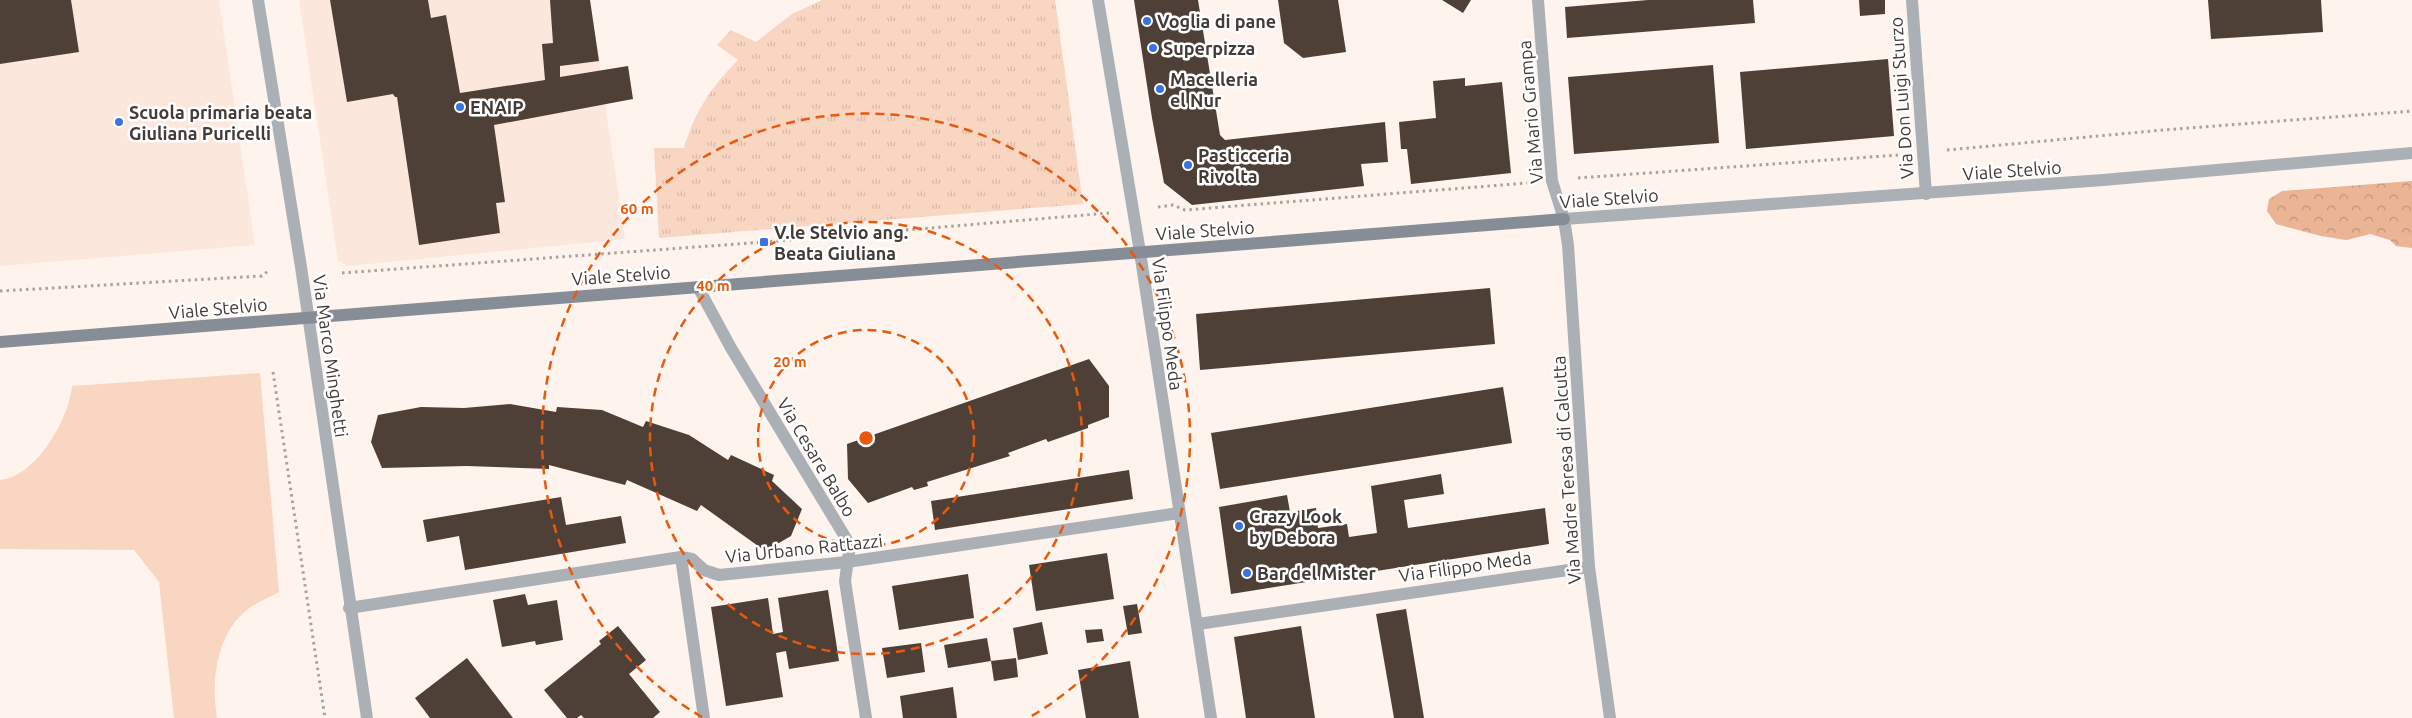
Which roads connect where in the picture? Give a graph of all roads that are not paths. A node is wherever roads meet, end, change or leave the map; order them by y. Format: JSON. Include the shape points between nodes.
{"nodes":[{"id":1,"x":258,"y":0,"type":"edge"},
{"id":2,"x":1098,"y":0,"type":"edge"},
{"id":3,"x":1538,"y":0,"type":"edge"},
{"id":4,"x":1912,"y":0,"type":"edge"},
{"id":5,"x":2412,"y":153,"type":"edge"},
{"id":6,"x":1926,"y":194,"type":"junction"},
{"id":7,"x":1564,"y":219,"type":"junction"},
{"id":8,"x":1140,"y":252,"type":"junction"},
{"id":9,"x":698,"y":287,"type":"junction"},
{"id":10,"x":308,"y":318,"type":"junction"},
{"id":11,"x":0,"y":342,"type":"edge"},
{"id":12,"x":1179,"y":513,"type":"junction"},
{"id":13,"x":681,"y":557,"type":"junction"},
{"id":14,"x":847,"y":562,"type":"junction"},
{"id":15,"x":1589,"y":567,"type":"junction"},
{"id":16,"x":349,"y":608,"type":"junction"},
{"id":17,"x":1198,"y":624,"type":"junction"},
{"id":18,"x":367,"y":718,"type":"edge"},
{"id":19,"x":704,"y":718,"type":"edge"},
{"id":20,"x":866,"y":718,"type":"edge"},
{"id":21,"x":1212,"y":718,"type":"edge"},
{"id":22,"x":1610,"y":718,"type":"edge"}],
"edges":[{"from":1,"to":10,"type":"street","name":"Via Marco Minghetti"},
{"from":2,"to":8,"type":"street","name":"Via Filippo Meda"},
{"from":3,"to":7,"type":"street","name":"Via Mario Grampa","via":[[1552,181]]},
{"from":4,"to":6,"type":"street","name":"Via Don Luigi Sturzo"},
{"from":5,"to":6,"type":"street","name":"Viale Stelvio"},
{"from":6,"to":7,"type":"street","name":"Viale Stelvio"},
{"from":7,"to":8,"type":"street","name":"Viale Stelvio"},
{"from":7,"to":15,"type":"street","name":"Via Madre Teresa di Calcutta"},
{"from":8,"to":9,"type":"street","name":"Viale Stelvio"},
{"from":8,"to":12,"type":"street","name":"Via Filippo Meda"},
{"from":9,"to":10,"type":"street","name":"Viale Stelvio"},
{"from":9,"to":14,"type":"street","name":"Via Cesare Balbo","via":[[731,348],[850,545]]},
{"from":10,"to":11,"type":"street","name":"Viale Stelvio"},
{"from":10,"to":16,"type":"street","name":"Via Marco Minghetti"},
{"from":12,"to":14,"type":"street","name":"Via Urbano Rattazzi"},
{"from":12,"to":17,"type":"street","name":"Via Filippo Meda"},
{"from":13,"to":14,"type":"street","name":"Via Urbano Rattazzi","via":[[692,559],[704,570],[719,575]]},
{"from":13,"to":16,"type":"street"},
{"from":13,"to":19,"type":"street"},
{"from":14,"to":20,"type":"street","name":"Via Cesare Balbo","via":[[845,580]]},
{"from":15,"to":17,"type":"street","name":"Via Filippo Meda"},
{"from":15,"to":22,"type":"street","name":"Via Madre Teresa di Calcutta"},
{"from":16,"to":18,"type":"street","name":"Via Marco Minghetti"},
{"from":17,"to":21,"type":"street","name":"Via Filippo Meda"}]}
